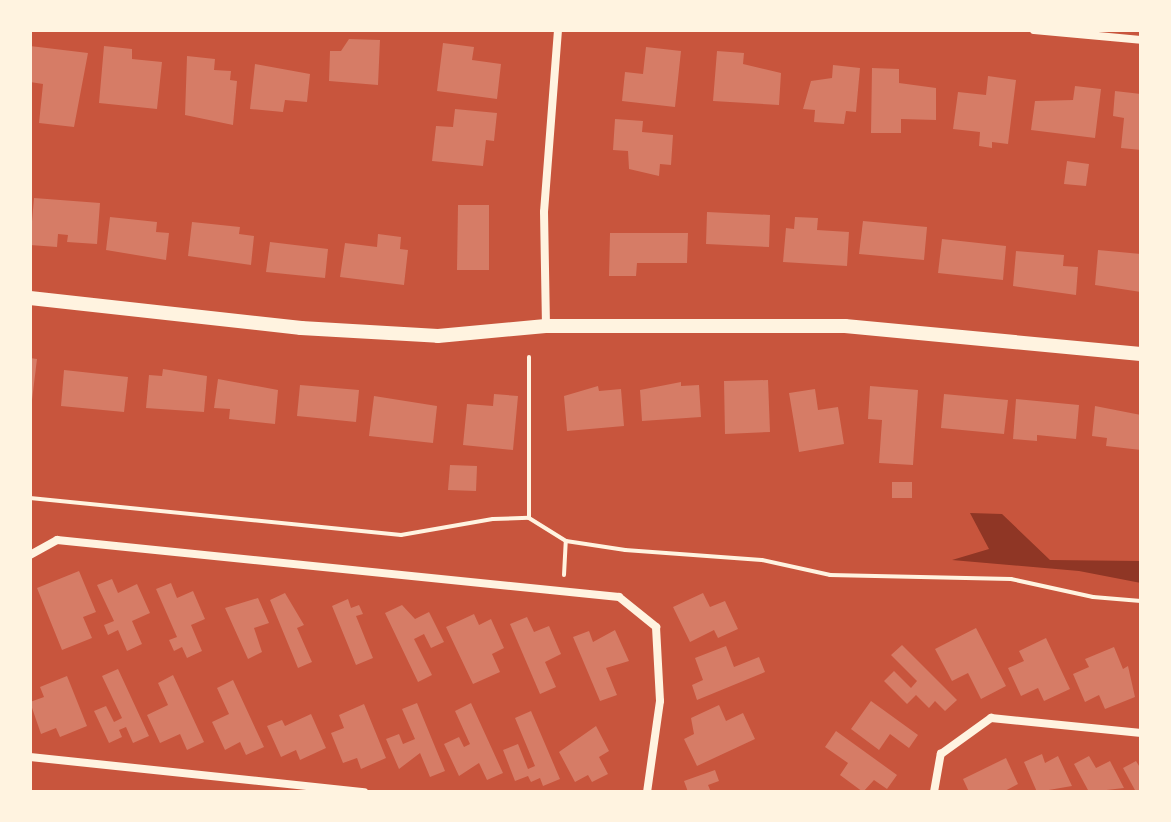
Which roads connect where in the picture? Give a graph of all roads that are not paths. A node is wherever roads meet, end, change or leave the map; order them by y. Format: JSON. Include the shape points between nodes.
{"nodes":[{"id":1,"x":558,"y":30,"type":"edge"},
{"id":2,"x":1034,"y":30,"type":"edge"},
{"id":3,"x":1141,"y":40,"type":"edge"},
{"id":4,"x":30,"y":298,"type":"edge"},
{"id":5,"x":546,"y":326,"type":"junction"},
{"id":6,"x":1141,"y":354,"type":"edge"},
{"id":7,"x":30,"y":555,"type":"edge"},
{"id":8,"x":1141,"y":733,"type":"edge"},
{"id":9,"x":30,"y":757,"type":"edge"},
{"id":10,"x":364,"y":792,"type":"edge"},
{"id":11,"x":647,"y":792,"type":"edge"},
{"id":12,"x":934,"y":792,"type":"edge"}],
"edges":[{"from":1,"to":5,"type":"street","via":[[544,212]]},
{"from":2,"to":3,"type":"street"},
{"from":4,"to":5,"type":"street","via":[[438,336]]},
{"from":5,"to":6,"type":"street","via":[[845,326]]},
{"from":7,"to":11,"type":"street","via":[[57,540],[619,597],[656,627],[660,701]]},
{"from":8,"to":12,"type":"street","via":[[991,718],[941,754]]},
{"from":9,"to":10,"type":"street"}]}
